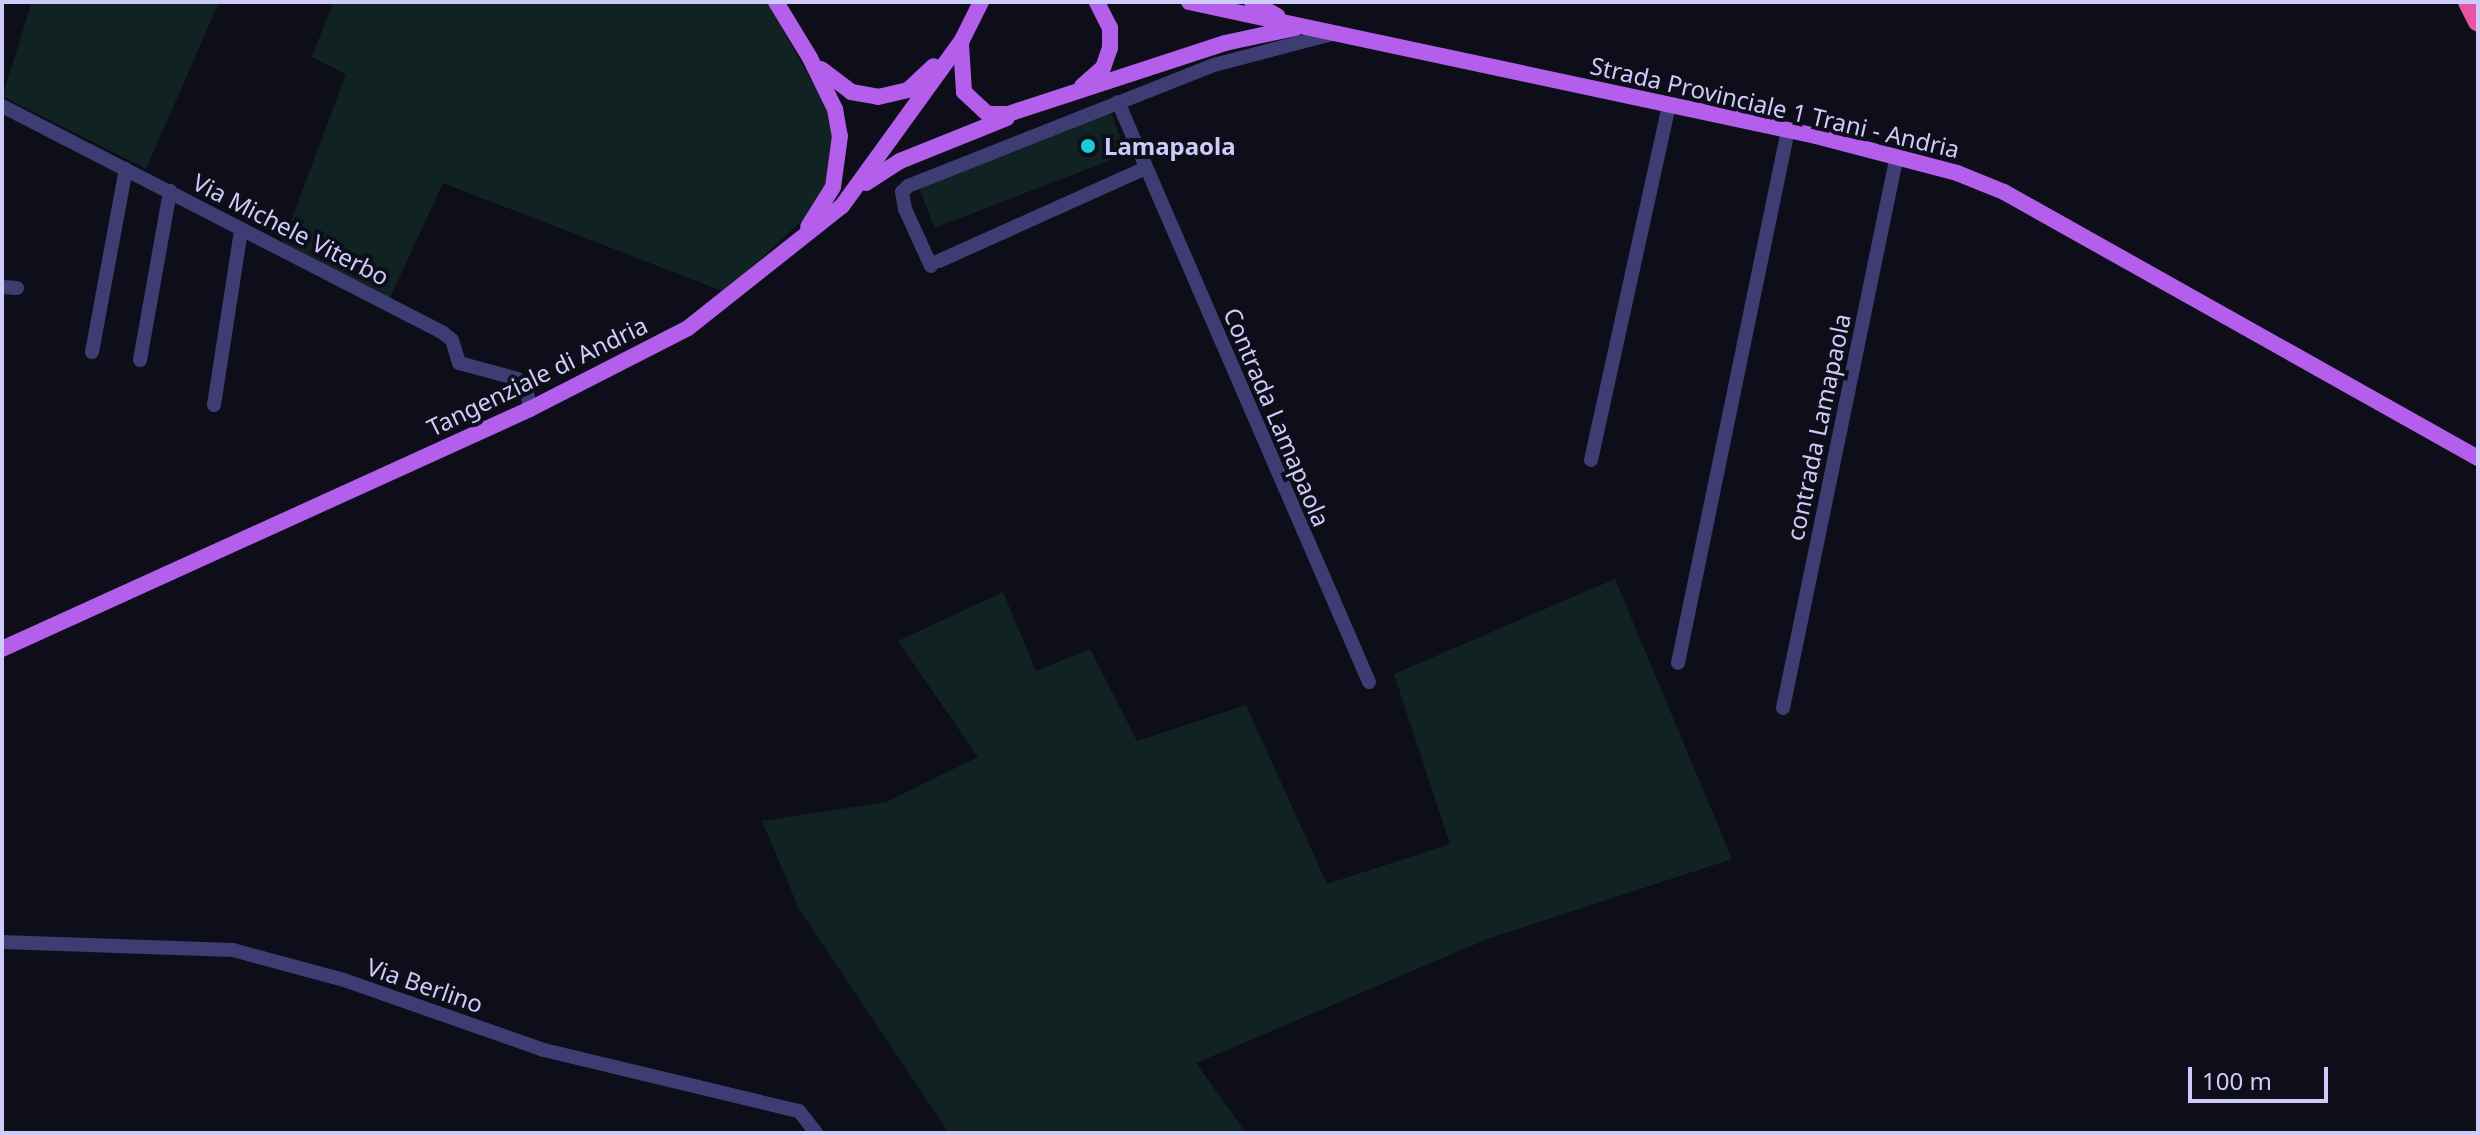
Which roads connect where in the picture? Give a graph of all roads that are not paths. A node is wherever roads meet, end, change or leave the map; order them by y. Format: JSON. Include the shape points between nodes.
{"nodes":[{"id":1,"x":1097,"y":2,"type":"edge"},
{"id":2,"x":1189,"y":2,"type":"edge"},
{"id":3,"x":1252,"y":2,"type":"edge"},
{"id":4,"x":2468,"y":2,"type":"edge"},
{"id":5,"x":779,"y":5,"type":"edge"},
{"id":6,"x":979,"y":7,"type":"edge"},
{"id":7,"x":2478,"y":22,"type":"edge"},
{"id":8,"x":1298,"y":25,"type":"junction"},
{"id":9,"x":1336,"y":33,"type":"junction"},
{"id":10,"x":962,"y":40,"type":"junction"},
{"id":11,"x":810,"y":58,"type":"junction"},
{"id":12,"x":1063,"y":97,"type":"junction"},
{"id":13,"x":1118,"y":102,"type":"junction"},
{"id":14,"x":1042,"y":104,"type":"junction"},
{"id":15,"x":1669,"y":105,"type":"junction"},
{"id":16,"x":2,"y":106,"type":"edge"},
{"id":17,"x":1788,"y":130,"type":"junction"},
{"id":18,"x":1897,"y":155,"type":"junction"},
{"id":19,"x":1146,"y":168,"type":"junction"},
{"id":20,"x":126,"y":169,"type":"junction"},
{"id":21,"x":170,"y":191,"type":"junction"},
{"id":22,"x":849,"y":197,"type":"junction"},
{"id":23,"x":241,"y":231,"type":"junction"},
{"id":24,"x":780,"y":257,"type":"junction"},
{"id":25,"x":92,"y":352,"type":"dead end"},
{"id":26,"x":140,"y":360,"type":"dead end"},
{"id":27,"x":214,"y":405,"type":"dead end"},
{"id":28,"x":530,"y":409,"type":"junction"},
{"id":29,"x":2478,"y":458,"type":"edge"},
{"id":30,"x":1591,"y":460,"type":"dead end"},
{"id":31,"x":2,"y":649,"type":"edge"},
{"id":32,"x":1678,"y":663,"type":"dead end"},
{"id":33,"x":1369,"y":682,"type":"dead end"},
{"id":34,"x":1783,"y":708,"type":"dead end"},
{"id":35,"x":2,"y":942,"type":"edge"},
{"id":36,"x":816,"y":1133,"type":"edge"}],
"edges":[{"from":1,"to":12,"type":"main road","via":[[1110,28],[1110,48],[1091,82]]},
{"from":2,"to":8,"type":"main road","name":"Strada Provinciale 1 Trani - Andria"},
{"from":3,"to":8,"type":"main road"},
{"from":4,"to":7,"type":"highway"},
{"from":5,"to":11,"type":"main road"},
{"from":6,"to":10,"type":"main road","name":"Tangenziale di Andria"},
{"from":6,"to":11,"type":"main road","via":[[925,78],[896,95],[851,92]]},
{"from":8,"to":9,"type":"main road","name":"Strada Provinciale 1 Trani - Andria"},
{"from":8,"to":12,"type":"main road","via":[[1225,43]]},
{"from":9,"to":13,"type":"street","via":[[1214,65]]},
{"from":9,"to":15,"type":"main road","name":"Strada Provinciale 1 Trani - Andria"},
{"from":10,"to":14,"type":"main road","via":[[959,71],[974,106],[988,114],[1008,114]]},
{"from":10,"to":22,"type":"main road","name":"Tangenziale di Andria"},
{"from":11,"to":24,"type":"main road","via":[[835,109],[839,160],[820,211]]},
{"from":12,"to":14,"type":"main road"},
{"from":13,"to":19,"type":"street","name":"Contrada Lamapaola"},
{"from":13,"to":19,"type":"street","via":[[908,186],[902,192],[905,209],[935,264]]},
{"from":14,"to":22,"type":"main road","via":[[900,161]]},
{"from":15,"to":17,"type":"main road","name":"Strada Provinciale 1 Trani - Andria"},
{"from":15,"to":30,"type":"street"},
{"from":16,"to":20,"type":"street","name":"Via Michele Viterbo"},
{"from":17,"to":18,"type":"main road","name":"Strada Provinciale 1 Trani - Andria"},
{"from":17,"to":32,"type":"street"},
{"from":18,"to":29,"type":"main road","name":"Strada Provinciale 1 Trani - Andria","via":[[2004,192]]},
{"from":18,"to":34,"type":"street","name":"contrada Lamapaola"},
{"from":19,"to":33,"type":"street","name":"Contrada Lamapaola"},
{"from":20,"to":21,"type":"street","name":"Via Michele Viterbo"},
{"from":20,"to":25,"type":"street"},
{"from":21,"to":23,"type":"street","name":"Via Michele Viterbo"},
{"from":21,"to":26,"type":"street"},
{"from":22,"to":24,"type":"main road","name":"Tangenziale di Andria"},
{"from":23,"to":27,"type":"street"},
{"from":23,"to":28,"type":"street","name":"Via Michele Viterbo","via":[[443,333],[452,340],[459,363],[518,379]]},
{"from":24,"to":28,"type":"main road","name":"Tangenziale di Andria","via":[[688,328]]},
{"from":28,"to":31,"type":"main road","name":"Tangenziale di Andria"},
{"from":35,"to":36,"type":"street","name":"Via Berlino","via":[[233,950],[344,980],[544,1050],[799,1111]]}]}
